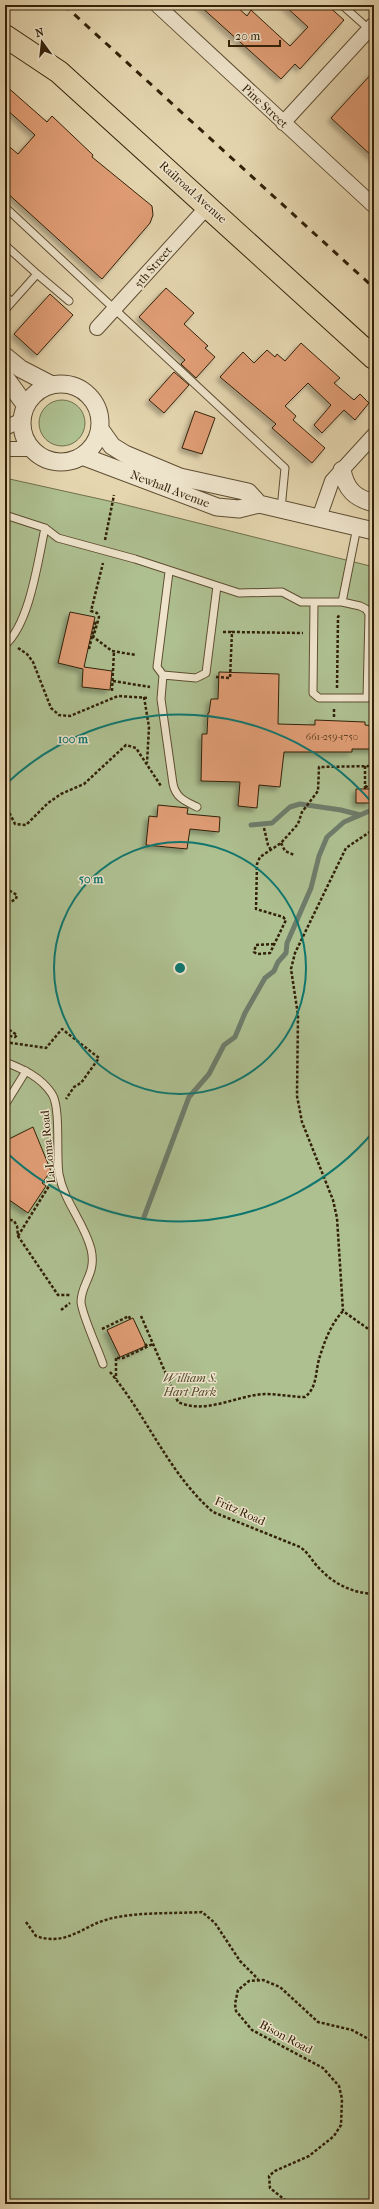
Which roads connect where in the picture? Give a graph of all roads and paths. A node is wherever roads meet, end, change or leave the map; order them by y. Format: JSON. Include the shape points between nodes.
{"nodes":[{"id":1,"x":157,"y":5,"type":"edge"},
{"id":2,"x":342,"y":5,"type":"edge"},
{"id":3,"x":372,"y":29,"type":"edge"},
{"id":4,"x":5,"y":36,"type":"edge"},
{"id":5,"x":283,"y":123,"type":"junction"},
{"id":6,"x":208,"y":206,"type":"junction"},
{"id":7,"x":374,"y":206,"type":"edge"},
{"id":8,"x":5,"y":207,"type":"edge"},
{"id":9,"x":5,"y":245,"type":"edge"},
{"id":10,"x":37,"y":274,"type":"junction"},
{"id":11,"x":5,"y":296,"type":"edge"},
{"id":12,"x":69,"y":301,"type":"dead end"},
{"id":13,"x":12,"y":302,"type":"junction"},
{"id":14,"x":115,"y":309,"type":"junction"},
{"id":15,"x":5,"y":310,"type":"edge"},
{"id":16,"x":98,"y":328,"type":"dead end"},
{"id":17,"x":5,"y":356,"type":"edge"},
{"id":18,"x":374,"y":358,"type":"edge"},
{"id":19,"x":5,"y":377,"type":"edge"},
{"id":20,"x":52,"y":385,"type":"junction"},
{"id":21,"x":24,"y":413,"type":"junction"},
{"id":22,"x":5,"y":428,"type":"edge"},
{"id":23,"x":100,"y":429,"type":"junction"},
{"id":24,"x":374,"y":435,"type":"edge"},
{"id":25,"x":31,"y":449,"type":"junction"},
{"id":26,"x":5,"y":450,"type":"edge"},
{"id":27,"x":82,"y":456,"type":"junction"},
{"id":28,"x":342,"y":470,"type":"junction"},
{"id":29,"x":114,"y":495,"type":"dead end"},
{"id":30,"x":374,"y":503,"type":"edge"},
{"id":31,"x":259,"y":504,"type":"junction"},
{"id":32,"x":281,"y":509,"type":"junction"},
{"id":33,"x":5,"y":515,"type":"edge"},
{"id":34,"x":319,"y":518,"type":"junction"},
{"id":35,"x":357,"y":527,"type":"junction"},
{"id":36,"x":45,"y":528,"type":"junction"},
{"id":37,"x":374,"y":531,"type":"edge"},
{"id":38,"x":102,"y":551,"type":"junction"},
{"id":39,"x":169,"y":572,"type":"junction"},
{"id":40,"x":217,"y":586,"type":"junction"},
{"id":41,"x":314,"y":602,"type":"junction"},
{"id":42,"x":342,"y":602,"type":"junction"},
{"id":43,"x":351,"y":604,"type":"junction"},
{"id":44,"x":96,"y":620,"type":"dead end"},
{"id":45,"x":313,"y":633,"type":"junction"},
{"id":46,"x":93,"y":637,"type":"junction"},
{"id":47,"x":7,"y":643,"type":"edge"},
{"id":48,"x":89,"y":649,"type":"dead end"},
{"id":49,"x":114,"y":651,"type":"junction"},
{"id":50,"x":136,"y":656,"type":"dead end"},
{"id":51,"x":163,"y":675,"type":"junction"},
{"id":52,"x":201,"y":676,"type":"junction"},
{"id":53,"x":113,"y":681,"type":"junction"},
{"id":54,"x":162,"y":688,"type":"junction"},
{"id":55,"x":112,"y":691,"type":"dead end"},
{"id":56,"x":144,"y":697,"type":"junction"},
{"id":57,"x":335,"y":698,"type":"junction"},
{"id":58,"x":371,"y":698,"type":"edge"},
{"id":59,"x":161,"y":699,"type":"junction"},
{"id":60,"x":147,"y":763,"type":"junction"},
{"id":61,"x":365,"y":766,"type":"junction"},
{"id":62,"x":374,"y":766,"type":"edge"},
{"id":63,"x":175,"y":794,"type":"junction"},
{"id":64,"x":374,"y":798,"type":"edge"},
{"id":65,"x":5,"y":804,"type":"edge"},
{"id":66,"x":374,"y":804,"type":"edge"},
{"id":67,"x":197,"y":807,"type":"dead end"},
{"id":68,"x":264,"y":828,"type":"dead end"},
{"id":69,"x":374,"y":829,"type":"edge"},
{"id":70,"x":281,"y":843,"type":"junction"},
{"id":71,"x":271,"y":850,"type":"junction"},
{"id":72,"x":294,"y":855,"type":"dead end"},
{"id":73,"x":5,"y":888,"type":"edge"},
{"id":74,"x":5,"y":905,"type":"edge"},
{"id":75,"x":274,"y":944,"type":"junction"},
{"id":76,"x":5,"y":1028,"type":"edge"},
{"id":77,"x":5,"y":1035,"type":"edge"},
{"id":78,"x":5,"y":1042,"type":"edge"},
{"id":79,"x":5,"y":1062,"type":"edge"},
{"id":80,"x":26,"y":1071,"type":"junction"},
{"id":81,"x":5,"y":1105,"type":"edge"},
{"id":82,"x":62,"y":1105,"type":"dead end"},
{"id":83,"x":49,"y":1186,"type":"dead end"},
{"id":84,"x":5,"y":1218,"type":"edge"},
{"id":85,"x":18,"y":1236,"type":"junction"},
{"id":86,"x":82,"y":1294,"type":"junction"},
{"id":87,"x":343,"y":1311,"type":"junction"},
{"id":88,"x":141,"y":1316,"type":"dead end"},
{"id":89,"x":130,"y":1319,"type":"dead end"},
{"id":90,"x":114,"y":1324,"type":"dead end"},
{"id":91,"x":374,"y":1333,"type":"edge"},
{"id":92,"x":145,"y":1344,"type":"dead end"},
{"id":93,"x":153,"y":1344,"type":"junction"},
{"id":94,"x":148,"y":1347,"type":"junction"},
{"id":95,"x":103,"y":1364,"type":"joint"},
{"id":96,"x":116,"y":1380,"type":"junction"},
{"id":97,"x":374,"y":1478,"type":"edge"},
{"id":98,"x":374,"y":1492,"type":"edge"},
{"id":99,"x":374,"y":1594,"type":"edge"},
{"id":100,"x":26,"y":1922,"type":"dead end"},
{"id":101,"x":258,"y":1979,"type":"junction"},
{"id":102,"x":374,"y":2042,"type":"edge"},
{"id":103,"x":290,"y":2204,"type":"edge"}],
"edges":[{"from":1,"to":5,"type":"street","name":"Pine Street"},
{"from":2,"to":3,"type":"lane"},
{"from":3,"to":5,"type":"street"},
{"from":4,"to":6,"type":"main road","name":"Railroad Avenue","via":[[59,72]]},
{"from":5,"to":7,"type":"street","name":"Pine Street"},
{"from":6,"to":14,"type":"street","name":"5th Street"},
{"from":6,"to":18,"type":"main road","name":"Railroad Avenue"},
{"from":8,"to":14,"type":"lane"},
{"from":9,"to":10,"type":"lane"},
{"from":10,"to":12,"type":"lane"},
{"from":10,"to":13,"type":"lane"},
{"from":11,"to":13,"type":"lane"},
{"from":13,"to":15,"type":"lane"},
{"from":14,"to":16,"type":"street","name":"5th Street"},
{"from":14,"to":32,"type":"lane","via":[[285,468]]},
{"from":17,"to":20,"type":"street","via":[[21,369]]},
{"from":19,"to":21,"type":"street"},
{"from":20,"to":21,"type":"street","via":[[34,394]]},
{"from":20,"to":23,"type":"street","via":[[66,384],[85,392],[98,408]]},
{"from":21,"to":22,"type":"street"},
{"from":21,"to":25,"type":"street","via":[[23,432]]},
{"from":23,"to":27,"type":"street","via":[[92,447]]},
{"from":23,"to":31,"type":"street","name":"Newhall Avenue","via":[[112,446],[125,454],[180,477],[248,492]]},
{"from":24,"to":28,"type":"street"},
{"from":25,"to":26,"type":"street"},
{"from":25,"to":27,"type":"street","via":[[42,458],[55,462],[69,461]]},
{"from":27,"to":31,"type":"street","name":"Newhall Avenue","via":[[217,507],[239,509]]},
{"from":28,"to":30,"type":"street","via":[[351,492],[362,500]]},
{"from":28,"to":34,"type":"street","via":[[329,486]]},
{"from":29,"to":38,"type":"path"},
{"from":31,"to":32,"type":"street","name":"Newhall Avenue"},
{"from":32,"to":34,"type":"street","name":"Newhall Avenue"},
{"from":33,"to":36,"type":"lane"},
{"from":34,"to":35,"type":"street","name":"Newhall Avenue"},
{"from":35,"to":37,"type":"street","name":"Newhall Avenue"},
{"from":35,"to":42,"type":"lane"},
{"from":36,"to":38,"type":"lane","via":[[58,538]]},
{"from":36,"to":47,"type":"lane","via":[[30,598],[19,624]]},
{"from":38,"to":39,"type":"lane"},
{"from":38,"to":46,"type":"path","via":[[103,561],[91,611],[99,617]]},
{"from":39,"to":40,"type":"lane"},
{"from":39,"to":51,"type":"lane","via":[[157,666]]},
{"from":40,"to":41,"type":"lane","via":[[239,593],[282,592],[301,602]]},
{"from":40,"to":52,"type":"lane","via":[[207,668],[206,673]]},
{"from":41,"to":42,"type":"lane"},
{"from":41,"to":45,"type":"lane"},
{"from":42,"to":43,"type":"lane"},
{"from":43,"to":57,"type":"path","via":[[338,617]]},
{"from":43,"to":58,"type":"lane","via":[[366,609],[369,614]]},
{"from":44,"to":46,"type":"path"},
{"from":45,"to":52,"type":"path","via":[[232,632],[230,678]]},
{"from":45,"to":57,"type":"lane","via":[[312,691],[319,698]]},
{"from":46,"to":48,"type":"path"},
{"from":46,"to":49,"type":"path"},
{"from":47,"to":56,"type":"path","via":[[27,654],[33,662],[52,708],[59,715],[70,716],[118,696]]},
{"from":49,"to":50,"type":"path"},
{"from":49,"to":53,"type":"path"},
{"from":51,"to":52,"type":"lane","via":[[196,678]]},
{"from":51,"to":54,"type":"lane"},
{"from":53,"to":54,"type":"path"},
{"from":53,"to":55,"type":"path"},
{"from":54,"to":59,"type":"lane"},
{"from":56,"to":59,"type":"path"},
{"from":56,"to":60,"type":"path","via":[[149,727]]},
{"from":57,"to":58,"type":"lane"},
{"from":59,"to":63,"type":"lane"},
{"from":60,"to":63,"type":"path","via":[[162,788]]},
{"from":60,"to":65,"type":"path","via":[[136,748],[126,745],[91,778],[48,803],[26,825],[15,824]]},
{"from":61,"to":62,"type":"path"},
{"from":61,"to":64,"type":"path","via":[[365,788],[373,789]]},
{"from":61,"to":70,"type":"path","via":[[319,767],[318,791],[302,812],[298,824]]},
{"from":63,"to":67,"type":"lane"},
{"from":66,"to":69,"type":"path","via":[[371,821]]},
{"from":68,"to":71,"type":"path"},
{"from":69,"to":87,"type":"path","via":[[346,848],[295,953],[291,969],[298,1015],[297,1096],[302,1122],[333,1200],[337,1218]]},
{"from":70,"to":71,"type":"path"},
{"from":70,"to":72,"type":"path","via":[[285,851]]},
{"from":71,"to":75,"type":"path","via":[[260,857],[257,864],[256,906],[258,910],[285,918]]},
{"from":73,"to":74,"type":"path","via":[[17,895],[16,899]]},
{"from":75,"to":75,"type":"path","via":[[268,953],[254,952],[256,945]]},
{"from":76,"to":77,"type":"path","via":[[17,1035]]},
{"from":78,"to":82,"type":"path","via":[[46,1048],[62,1029],[99,1058]]},
{"from":79,"to":80,"type":"lane","name":"La Loma Road"},
{"from":80,"to":81,"type":"lane"},
{"from":80,"to":86,"type":"lane","name":"La Loma Road","via":[[44,1084],[53,1095],[59,1174],[63,1191],[85,1230],[91,1251],[90,1276]]},
{"from":83,"to":85,"type":"path"},
{"from":84,"to":85,"type":"path","via":[[14,1221]]},
{"from":85,"to":86,"type":"path","via":[[58,1295]]},
{"from":86,"to":95,"type":"lane","name":"La Loma Road","via":[[82,1309]]},
{"from":87,"to":91,"type":"path"},
{"from":87,"to":93,"type":"path","via":[[334,1321],[319,1358],[314,1386],[305,1397],[265,1394],[200,1407],[187,1406],[178,1402]]},
{"from":88,"to":93,"type":"path"},
{"from":89,"to":90,"type":"path","via":[[129,1316]]},
{"from":92,"to":94,"type":"path"},
{"from":93,"to":94,"type":"path"},
{"from":94,"to":96,"type":"path","via":[[117,1359]]},
{"from":95,"to":96,"type":"path","name":"Fritz Road"},
{"from":96,"to":99,"type":"path","name":"Fritz Road","via":[[129,1396],[161,1449],[202,1502],[213,1512],[300,1547],[321,1571],[341,1585],[359,1593]]},
{"from":97,"to":98,"type":"path"},
{"from":100,"to":101,"type":"path","via":[[36,1936],[61,1939],[118,1916],[202,1912],[215,1922],[240,1961]]},
{"from":101,"to":102,"type":"path","via":[[280,1987],[318,2022],[352,2030]]},
{"from":101,"to":103,"type":"path","name":"Bison Road","via":[[249,1981],[238,1990],[236,2011],[252,2030],[323,2068],[339,2086],[342,2099],[341,2125],[334,2136],[309,2156],[269,2176],[270,2188]]}]}
